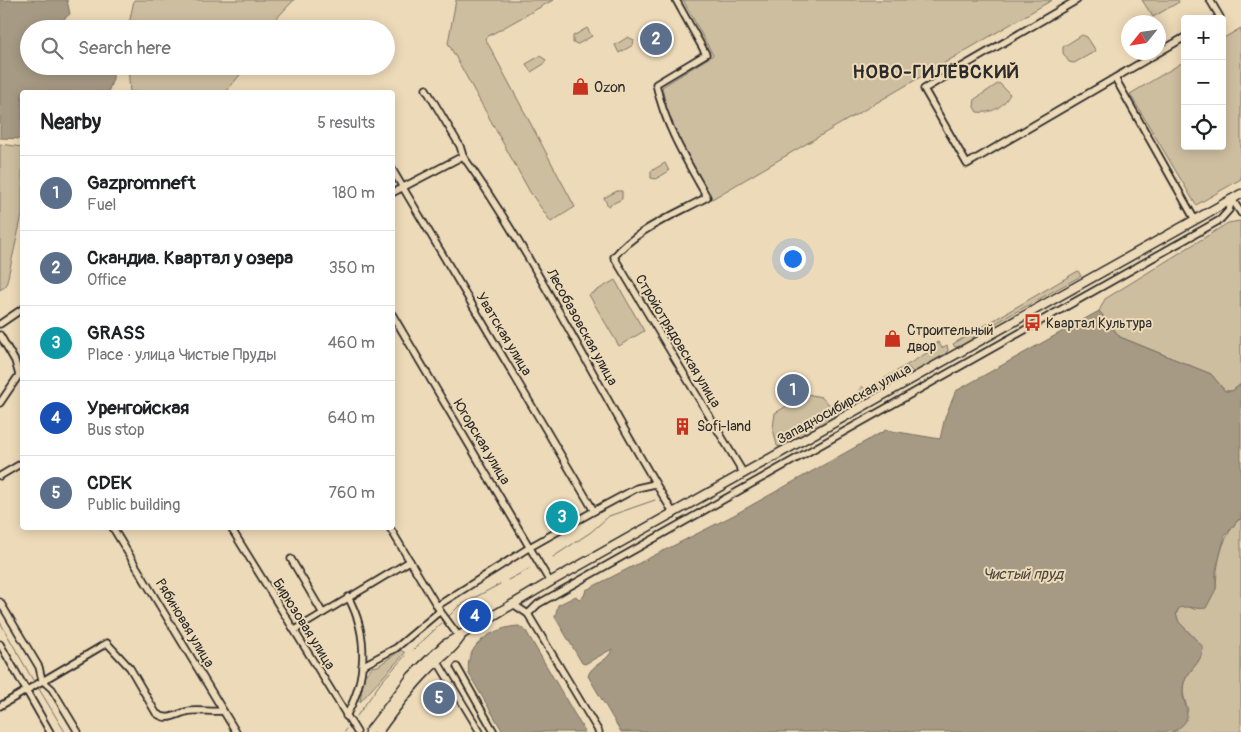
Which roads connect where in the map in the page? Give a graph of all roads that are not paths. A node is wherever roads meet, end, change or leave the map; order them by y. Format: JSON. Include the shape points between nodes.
{"nodes":[{"id":1,"x":676,"y":0,"type":"edge"},
{"id":2,"x":1077,"y":0,"type":"edge"},
{"id":3,"x":1210,"y":0,"type":"edge"},
{"id":4,"x":1217,"y":15,"type":"edge"},
{"id":5,"x":1181,"y":39,"type":"edge"},
{"id":6,"x":1115,"y":78,"type":"junction"},
{"id":7,"x":426,"y":89,"type":"dead end"},
{"id":8,"x":463,"y":156,"type":"junction"},
{"id":9,"x":395,"y":174,"type":"edge"},
{"id":10,"x":402,"y":187,"type":"junction"},
{"id":11,"x":395,"y":191,"type":"edge"},
{"id":12,"x":1241,"y":194,"type":"edge"},
{"id":13,"x":1232,"y":198,"type":"junction"},
{"id":14,"x":1241,"y":213,"type":"edge"},
{"id":15,"x":1195,"y":220,"type":"junction"},
{"id":16,"x":20,"y":310,"type":"edge"},
{"id":17,"x":395,"y":319,"type":"edge"},
{"id":18,"x":0,"y":324,"type":"edge"},
{"id":19,"x":0,"y":335,"type":"edge"},
{"id":20,"x":980,"y":342,"type":"junction"},
{"id":21,"x":986,"y":352,"type":"junction"},
{"id":22,"x":893,"y":390,"type":"junction"},
{"id":23,"x":899,"y":401,"type":"junction"},
{"id":24,"x":0,"y":403,"type":"edge"},
{"id":25,"x":805,"y":440,"type":"junction"},
{"id":26,"x":809,"y":451,"type":"junction"},
{"id":27,"x":20,"y":464,"type":"edge"},
{"id":28,"x":744,"y":474,"type":"junction"},
{"id":29,"x":0,"y":476,"type":"edge"},
{"id":30,"x":655,"y":484,"type":"junction"},
{"id":31,"x":594,"y":512,"type":"junction"},
{"id":32,"x":674,"y":514,"type":"junction"},
{"id":33,"x":666,"y":518,"type":"junction"},
{"id":34,"x":672,"y":529,"type":"junction"},
{"id":35,"x":114,"y":530,"type":"edge"},
{"id":36,"x":232,"y":530,"type":"edge"},
{"id":37,"x":391,"y":530,"type":"edge"},
{"id":38,"x":624,"y":541,"type":"junction"},
{"id":39,"x":530,"y":547,"type":"junction"},
{"id":40,"x":630,"y":552,"type":"junction"},
{"id":41,"x":291,"y":559,"type":"dead end"},
{"id":42,"x":410,"y":561,"type":"junction"},
{"id":43,"x":586,"y":562,"type":"junction"},
{"id":44,"x":593,"y":573,"type":"junction"},
{"id":45,"x":550,"y":582,"type":"junction"},
{"id":46,"x":348,"y":597,"type":"junction"},
{"id":47,"x":0,"y":602,"type":"edge"},
{"id":48,"x":512,"y":604,"type":"junction"},
{"id":49,"x":439,"y":609,"type":"junction"},
{"id":50,"x":322,"y":612,"type":"junction"},
{"id":51,"x":528,"y":614,"type":"junction"},
{"id":52,"x":295,"y":630,"type":"junction"},
{"id":53,"x":460,"y":638,"type":"junction"},
{"id":54,"x":0,"y":644,"type":"edge"},
{"id":55,"x":436,"y":658,"type":"junction"},
{"id":56,"x":362,"y":666,"type":"junction"},
{"id":57,"x":456,"y":666,"type":"dead end"},
{"id":58,"x":42,"y":680,"type":"junction"},
{"id":59,"x":26,"y":691,"type":"junction"},
{"id":60,"x":0,"y":706,"type":"edge"},
{"id":61,"x":223,"y":710,"type":"junction"},
{"id":62,"x":346,"y":716,"type":"junction"},
{"id":63,"x":50,"y":732,"type":"edge"},
{"id":64,"x":78,"y":732,"type":"edge"},
{"id":65,"x":236,"y":732,"type":"edge"},
{"id":66,"x":357,"y":732,"type":"edge"},
{"id":67,"x":369,"y":732,"type":"edge"},
{"id":68,"x":378,"y":732,"type":"edge"},
{"id":69,"x":480,"y":732,"type":"edge"},
{"id":70,"x":494,"y":732,"type":"edge"},
{"id":71,"x":599,"y":732,"type":"edge"}],
"edges":[{"from":1,"to":28,"type":"street","name":"Стройотрядовская улица","via":[[706,54],[656,84],[672,136],[707,197],[622,247],[614,257]]},
{"from":2,"to":6,"type":"street","via":[[924,89],[968,164]]},
{"from":3,"to":4,"type":"street"},
{"from":5,"to":6,"type":"street"},
{"from":6,"to":15,"type":"street"},
{"from":7,"to":8,"type":"street","name":"Лесобазовская улица"},
{"from":8,"to":10,"type":"street"},
{"from":8,"to":30,"type":"street","name":"Лесобазовская улица","via":[[519,241]]},
{"from":9,"to":10,"type":"street","name":"Уватская улица"},
{"from":10,"to":11,"type":"street"},
{"from":10,"to":31,"type":"street","name":"Уватская улица"},
{"from":12,"to":13,"type":"main road","name":"Западносибирская улица"},
{"from":13,"to":14,"type":"street"},
{"from":13,"to":15,"type":"main road","name":"Западносибирская улица"},
{"from":13,"to":21,"type":"street","via":[[1229,210],[1220,220]]},
{"from":15,"to":20,"type":"main road","name":"Западносибирская улица"},
{"from":16,"to":18,"type":"street"},
{"from":17,"to":39,"type":"street","name":"Югорская улица"},
{"from":19,"to":24,"type":"street","via":[[15,361],[18,375]]},
{"from":20,"to":21,"type":"street"},
{"from":20,"to":22,"type":"main road","name":"Западносибирская улица"},
{"from":21,"to":23,"type":"street"},
{"from":22,"to":23,"type":"street"},
{"from":22,"to":25,"type":"main road","name":"Западносибирская улица"},
{"from":23,"to":26,"type":"street"},
{"from":25,"to":26,"type":"street"},
{"from":25,"to":28,"type":"main road","name":"Западносибирская улица"},
{"from":26,"to":34,"type":"street"},
{"from":27,"to":29,"type":"street"},
{"from":28,"to":32,"type":"main road","name":"Западносибирская улица"},
{"from":30,"to":31,"type":"street","via":[[637,488]]},
{"from":30,"to":32,"type":"street","name":"Лесобазовская улица"},
{"from":31,"to":39,"type":"street"},
{"from":32,"to":33,"type":"main road","name":"Западносибирская улица"},
{"from":33,"to":34,"type":"street"},
{"from":33,"to":38,"type":"main road","name":"Западносибирская улица"},
{"from":34,"to":40,"type":"street"},
{"from":35,"to":61,"type":"street","name":"Рябиновая улица"},
{"from":36,"to":52,"type":"street","name":"Бирюзовая улица"},
{"from":37,"to":42,"type":"street"},
{"from":38,"to":40,"type":"street"},
{"from":38,"to":43,"type":"main road","name":"Западносибирская улица"},
{"from":39,"to":45,"type":"street","name":"Югорская улица"},
{"from":39,"to":49,"type":"street"},
{"from":40,"to":44,"type":"street"},
{"from":41,"to":50,"type":"street"},
{"from":42,"to":46,"type":"street"},
{"from":42,"to":49,"type":"street"},
{"from":43,"to":44,"type":"street"},
{"from":43,"to":45,"type":"main road","name":"Западносибирская улица"},
{"from":44,"to":51,"type":"street","via":[[538,604]]},
{"from":45,"to":48,"type":"main road","name":"Западносибирская улица"},
{"from":46,"to":50,"type":"street"},
{"from":46,"to":56,"type":"street","via":[[361,629]]},
{"from":47,"to":58,"type":"street","via":[[39,667]]},
{"from":48,"to":51,"type":"street"},
{"from":48,"to":53,"type":"main road","name":"Западносибирская улица"},
{"from":49,"to":53,"type":"street"},
{"from":49,"to":56,"type":"street","via":[[396,648]]},
{"from":50,"to":52,"type":"street"},
{"from":51,"to":71,"type":"street"},
{"from":52,"to":62,"type":"street","name":"Бирюзовая улица"},
{"from":53,"to":55,"type":"main road","name":"Западносибирская улица","via":[[444,645]]},
{"from":54,"to":59,"type":"street"},
{"from":55,"to":67,"type":"main road","name":"Западносибирская улица","via":[[399,691]]},
{"from":55,"to":68,"type":"main road","name":"Западносибирская улица"},
{"from":55,"to":69,"type":"street"},
{"from":56,"to":62,"type":"street","via":[[354,702]]},
{"from":57,"to":70,"type":"street"},
{"from":58,"to":59,"type":"street"},
{"from":58,"to":61,"type":"street","via":[[107,643],[130,668],[162,718],[190,711]]},
{"from":58,"to":64,"type":"street","via":[[52,690]]},
{"from":59,"to":60,"type":"street"},
{"from":59,"to":63,"type":"street"},
{"from":61,"to":65,"type":"street","name":"Рябиновая улица"},
{"from":62,"to":66,"type":"street","name":"Бирюзовая улица"}]}
